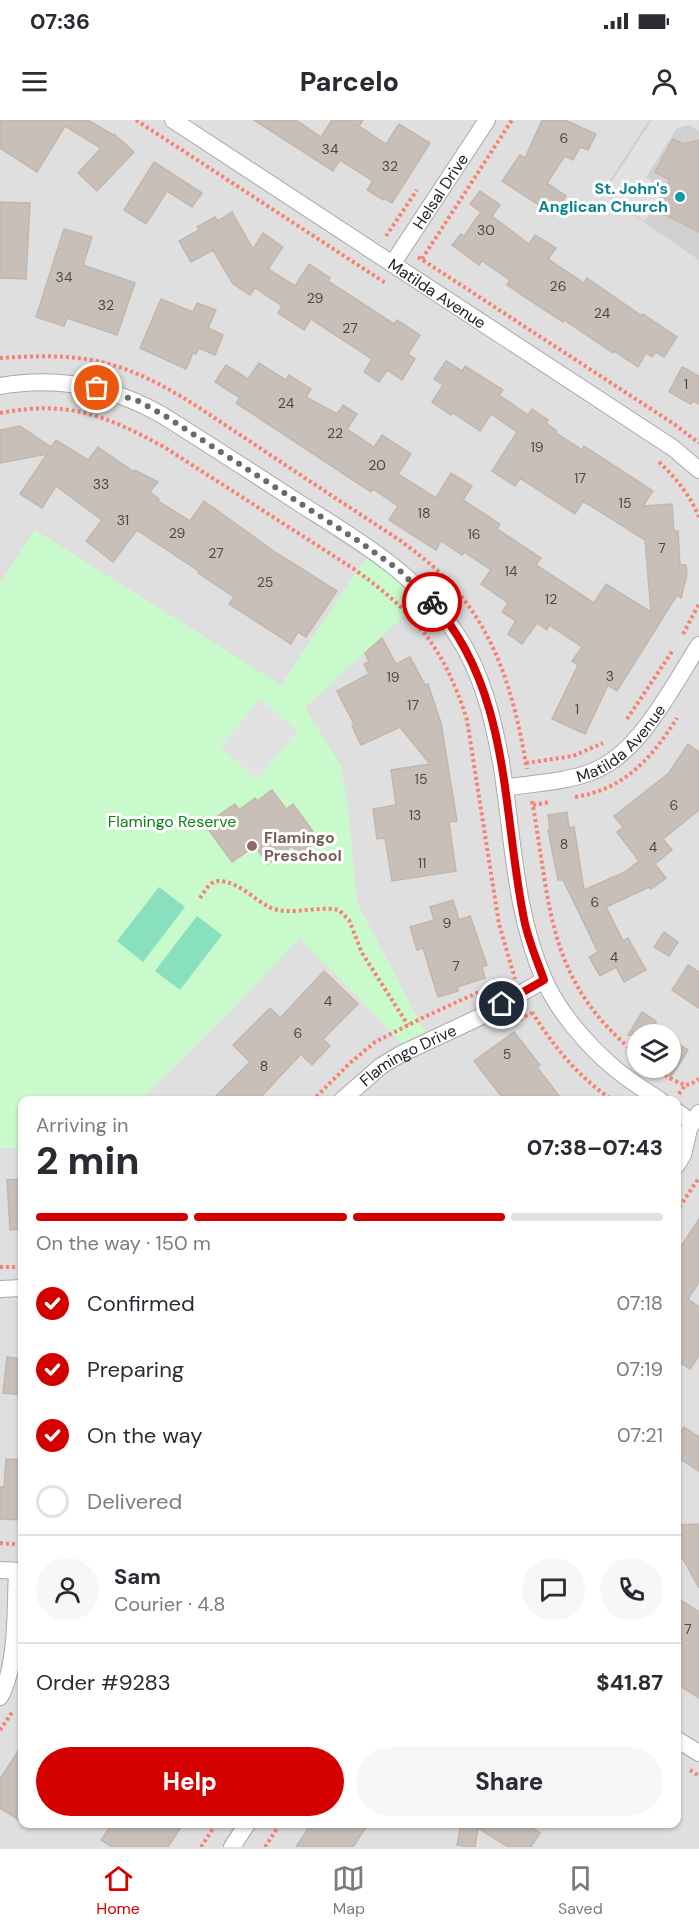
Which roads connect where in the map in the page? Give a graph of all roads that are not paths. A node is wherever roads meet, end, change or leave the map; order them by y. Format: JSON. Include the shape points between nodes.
{"nodes":[{"id":1,"x":173,"y":120,"type":"edge"},
{"id":2,"x":487,"y":120,"type":"edge"},
{"id":3,"x":393,"y":263,"type":"junction"},
{"id":4,"x":0,"y":386,"type":"edge"},
{"id":5,"x":699,"y":470,"type":"edge"},
{"id":6,"x":699,"y":645,"type":"edge"},
{"id":7,"x":505,"y":788,"type":"junction"},
{"id":8,"x":544,"y":980,"type":"junction"},
{"id":9,"x":346,"y":1096,"type":"edge"},
{"id":10,"x":654,"y":1096,"type":"edge"},
{"id":11,"x":681,"y":1106,"type":"edge"},
{"id":12,"x":696,"y":1118,"type":"edge"},
{"id":13,"x":681,"y":1158,"type":"edge"},
{"id":14,"x":18,"y":1288,"type":"edge"},
{"id":15,"x":0,"y":1289,"type":"edge"},
{"id":16,"x":13,"y":1570,"type":"edge"},
{"id":17,"x":0,"y":1697,"type":"edge"},
{"id":18,"x":681,"y":1742,"type":"edge"},
{"id":19,"x":699,"y":1753,"type":"edge"},
{"id":20,"x":244,"y":1828,"type":"edge"},
{"id":21,"x":232,"y":1847,"type":"edge"}],
"edges":[{"from":1,"to":3,"type":"street","name":"Matilda Avenue"},
{"from":2,"to":3,"type":"street","name":"Helsal Drive"},
{"from":3,"to":5,"type":"street","name":"Matilda Avenue","via":[[673,448]]},
{"from":4,"to":7,"type":"street","via":[[76,384],[138,401],[399,570],[438,608],[471,658],[492,715]]},
{"from":6,"to":7,"type":"street","name":"Matilda Avenue","via":[[647,725],[621,756],[590,773]]},
{"from":7,"to":8,"type":"street","via":[[524,921]]},
{"from":8,"to":9,"type":"street","name":"Flamingo Drive","via":[[391,1060]]},
{"from":8,"to":10,"type":"street","via":[[571,1023],[601,1056]]},
{"from":11,"to":12,"type":"street"},
{"from":12,"to":13,"type":"street","via":[[686,1136]]},
{"from":14,"to":15,"type":"street"},
{"from":16,"to":17,"type":"street","via":[[12,1662]]},
{"from":18,"to":19,"type":"street"},
{"from":20,"to":21,"type":"street"}]}
